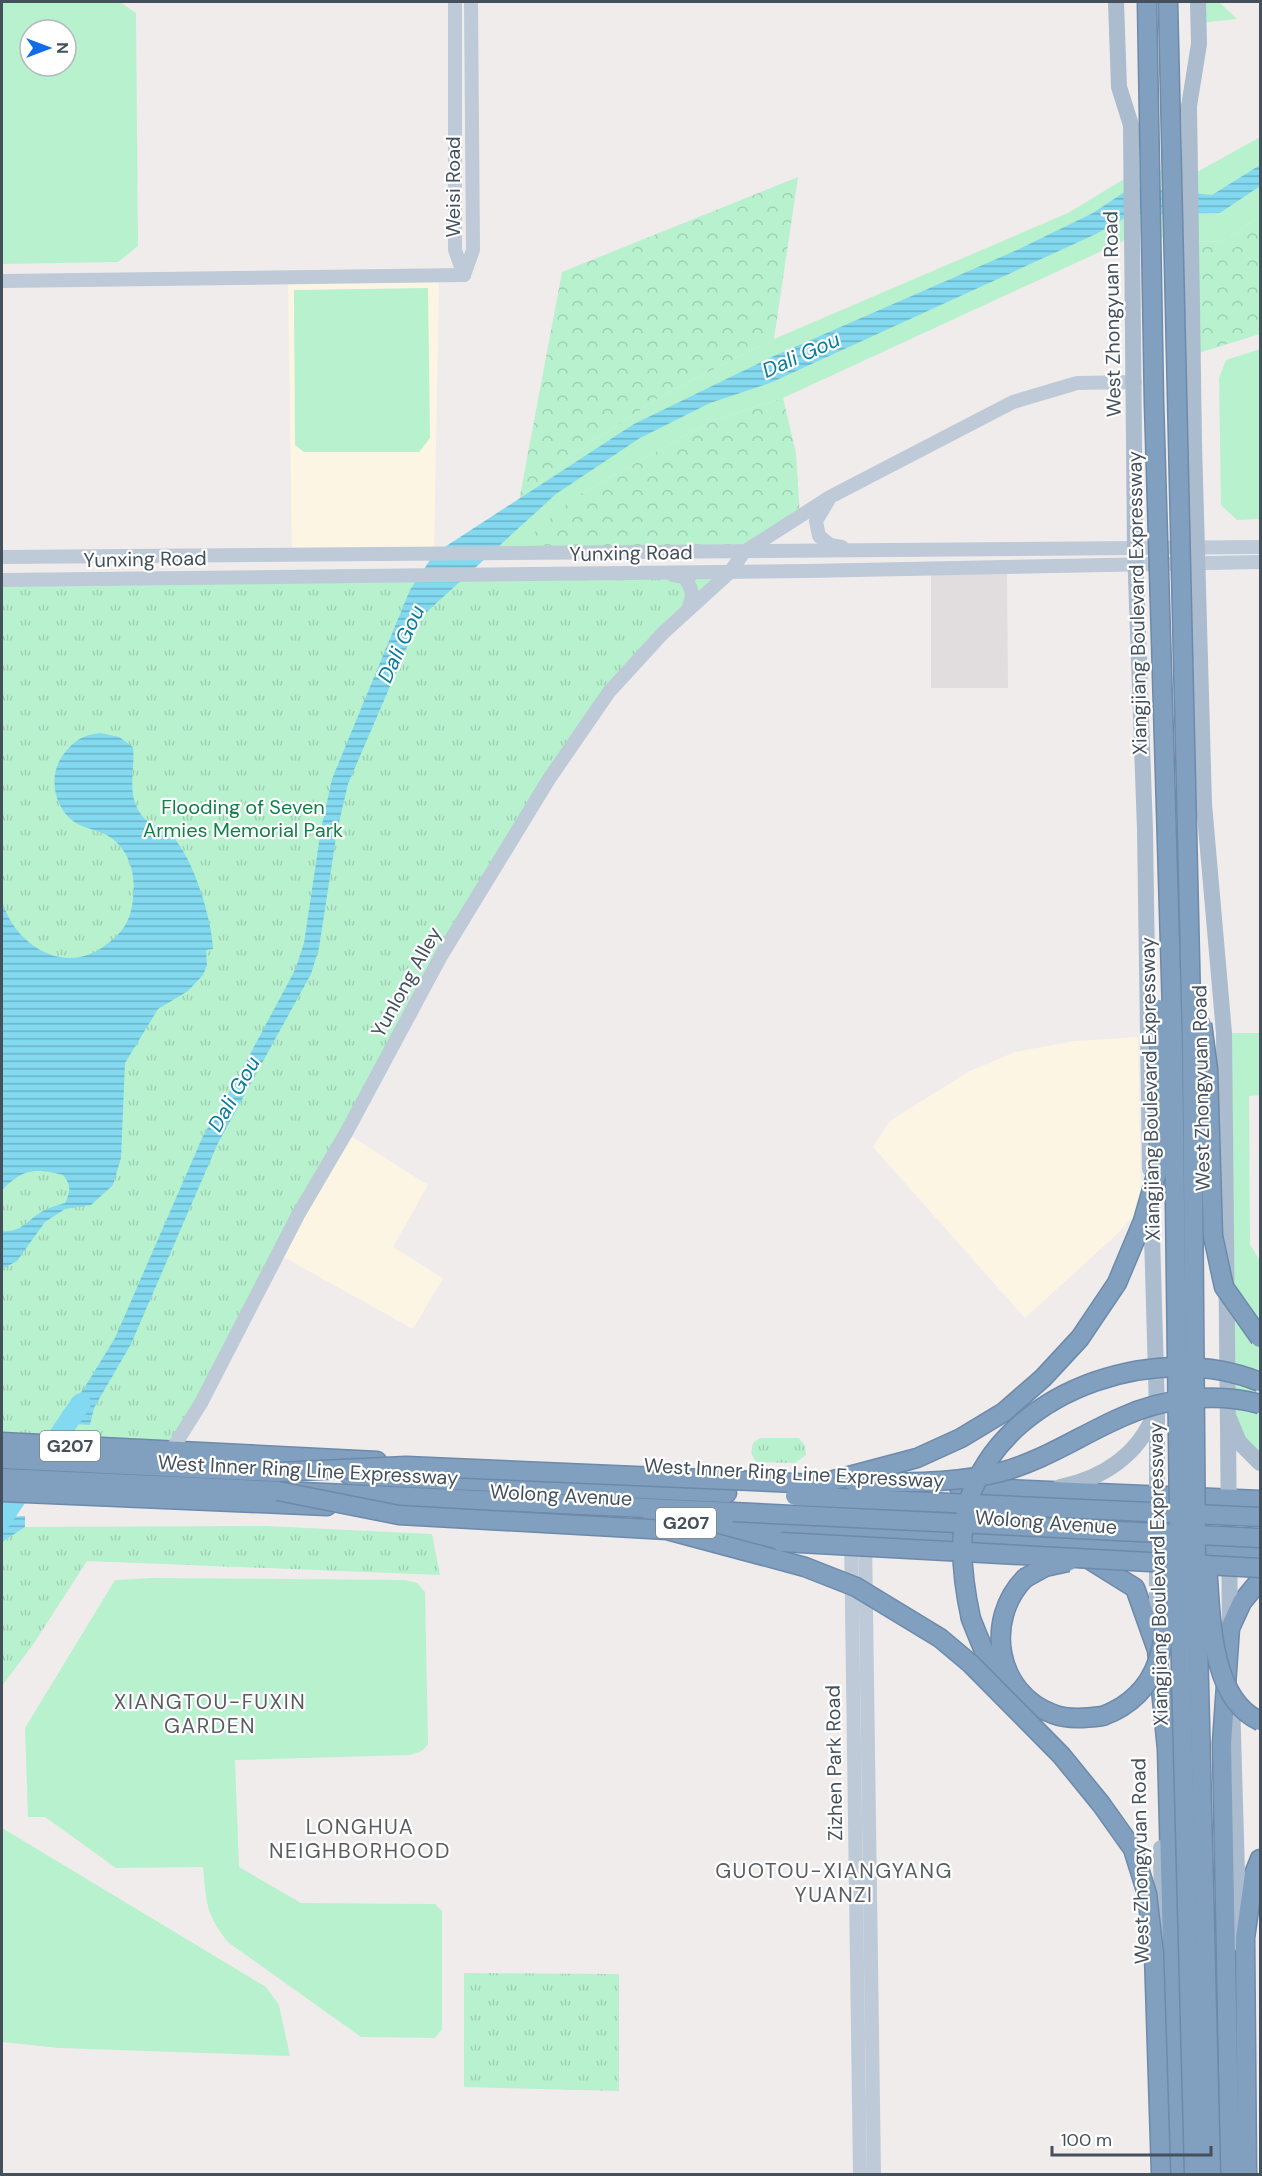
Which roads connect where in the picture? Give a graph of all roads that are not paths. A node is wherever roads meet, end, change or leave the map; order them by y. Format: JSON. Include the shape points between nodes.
{"nodes":[{"id":1,"x":455,"y":2,"type":"edge"},
{"id":2,"x":471,"y":2,"type":"edge"},
{"id":3,"x":1116,"y":2,"type":"edge"},
{"id":4,"x":1138,"y":2,"type":"edge"},
{"id":5,"x":1147,"y":2,"type":"edge"},
{"id":6,"x":1168,"y":2,"type":"edge"},
{"id":7,"x":1174,"y":2,"type":"edge"},
{"id":8,"x":1198,"y":2,"type":"edge"},
{"id":9,"x":1148,"y":56,"type":"junction"},
{"id":10,"x":1169,"y":58,"type":"junction"},
{"id":11,"x":464,"y":275,"type":"junction"},
{"id":12,"x":2,"y":280,"type":"edge"},
{"id":13,"x":1135,"y":382,"type":"junction"},
{"id":14,"x":830,"y":497,"type":"junction"},
{"id":15,"x":1260,"y":547,"type":"edge"},
{"id":16,"x":861,"y":551,"type":"junction"},
{"id":17,"x":744,"y":552,"type":"junction"},
{"id":18,"x":1198,"y":555,"type":"junction"},
{"id":19,"x":2,"y":557,"type":"edge"},
{"id":20,"x":1135,"y":557,"type":"junction"},
{"id":21,"x":1260,"y":562,"type":"edge"},
{"id":22,"x":663,"y":572,"type":"junction"},
{"id":23,"x":730,"y":572,"type":"junction"},
{"id":24,"x":2,"y":580,"type":"edge"},
{"id":25,"x":687,"y":612,"type":"junction"},
{"id":26,"x":1166,"y":876,"type":"junction"},
{"id":27,"x":1189,"y":911,"type":"junction"},
{"id":28,"x":1260,"y":1338,"type":"edge"},
{"id":29,"x":1260,"y":1382,"type":"edge"},
{"id":30,"x":1186,"y":1387,"type":"junction"},
{"id":31,"x":1260,"y":1404,"type":"edge"},
{"id":32,"x":1157,"y":1409,"type":"junction"},
{"id":33,"x":1226,"y":1412,"type":"junction"},
{"id":34,"x":4,"y":1448,"type":"edge"},
{"id":35,"x":171,"y":1451,"type":"junction"},
{"id":36,"x":1260,"y":1463,"type":"edge"},
{"id":37,"x":279,"y":1472,"type":"junction"},
{"id":38,"x":2,"y":1478,"type":"edge"},
{"id":39,"x":819,"y":1484,"type":"junction"},
{"id":40,"x":278,"y":1491,"type":"junction"},
{"id":41,"x":1042,"y":1491,"type":"junction"},
{"id":42,"x":2,"y":1492,"type":"edge"},
{"id":43,"x":1156,"y":1495,"type":"junction"},
{"id":44,"x":1227,"y":1496,"type":"junction"},
{"id":45,"x":1260,"y":1500,"type":"edge"},
{"id":46,"x":1260,"y":1517,"type":"edge"},
{"id":47,"x":667,"y":1530,"type":"junction"},
{"id":48,"x":858,"y":1532,"type":"junction"},
{"id":49,"x":886,"y":1534,"type":"junction"},
{"id":50,"x":1260,"y":1538,"type":"edge"},
{"id":51,"x":1156,"y":1552,"type":"junction"},
{"id":52,"x":1228,"y":1552,"type":"junction"},
{"id":53,"x":1260,"y":1554,"type":"edge"},
{"id":54,"x":1103,"y":1557,"type":"junction"},
{"id":55,"x":1260,"y":1568,"type":"edge"},
{"id":56,"x":1260,"y":1581,"type":"edge"},
{"id":57,"x":1230,"y":1628,"type":"junction"},
{"id":58,"x":1157,"y":1650,"type":"junction"},
{"id":59,"x":1260,"y":1721,"type":"edge"},
{"id":60,"x":1061,"y":1755,"type":"junction"},
{"id":61,"x":1260,"y":1859,"type":"edge"},
{"id":62,"x":860,"y":2175,"type":"edge"},
{"id":63,"x":874,"y":2175,"type":"edge"},
{"id":64,"x":1161,"y":2175,"type":"edge"},
{"id":65,"x":1167,"y":2175,"type":"edge"},
{"id":66,"x":1178,"y":2175,"type":"edge"},
{"id":67,"x":1194,"y":2175,"type":"edge"},
{"id":68,"x":1211,"y":2175,"type":"edge"},
{"id":69,"x":1230,"y":2175,"type":"edge"},
{"id":70,"x":1246,"y":2175,"type":"edge"}],
"edges":[{"from":1,"to":11,"type":"street","name":"Weisi Road","via":[[455,250]]},
{"from":2,"to":11,"type":"street","name":"Weisi Road","via":[[472,250]]},
{"from":3,"to":13,"type":"main road","name":"West Zhongyuan Road","via":[[1119,87],[1131,125]]},
{"from":4,"to":9,"type":"highway","bridge":true},
{"from":5,"to":9,"type":"highway","name":"Xiangjiang Boulevard Expressway","bridge":true},
{"from":6,"to":10,"type":"highway","name":"Xiangjiang Boulevard Expressway","bridge":true},
{"from":7,"to":10,"type":"highway","bridge":true},
{"from":8,"to":18,"type":"main road","name":"West Zhongyuan Road","via":[[1199,44],[1189,106]]},
{"from":9,"to":26,"type":"highway","name":"Xiangjiang Boulevard Expressway","bridge":true},
{"from":10,"to":27,"type":"highway","name":"Xiangjiang Boulevard Expressway","bridge":true},
{"from":11,"to":12,"type":"street"},
{"from":13,"to":14,"type":"street","via":[[1077,383],[1013,402]]},
{"from":13,"to":20,"type":"main road","name":"West Zhongyuan Road"},
{"from":14,"to":16,"type":"street","via":[[816,521],[819,536],[830,545]]},
{"from":14,"to":17,"type":"street"},
{"from":15,"to":18,"type":"street","name":"Yunxing Road"},
{"from":16,"to":17,"type":"street","name":"Yunxing Road"},
{"from":16,"to":20,"type":"street","name":"Yunxing Road"},
{"from":17,"to":19,"type":"street","name":"Yunxing Road"},
{"from":17,"to":23,"type":"street","name":"Yunlong Alley"},
{"from":18,"to":20,"type":"street","name":"Yunxing Road"},
{"from":18,"to":21,"type":"street","name":"Yunxing Road"},
{"from":18,"to":33,"type":"main road","name":"West Zhongyuan Road","via":[[1204,804],[1224,1033]]},
{"from":20,"to":23,"type":"street","name":"Yunxing Road"},
{"from":20,"to":32,"type":"main road","name":"West Zhongyuan Road"},
{"from":22,"to":23,"type":"street","name":"Yunxing Road"},
{"from":22,"to":24,"type":"street","name":"Yunxing Road"},
{"from":22,"to":25,"type":"street","via":[[684,577],[690,586],[693,597]]},
{"from":23,"to":25,"type":"street","name":"Yunlong Alley"},
{"from":25,"to":35,"type":"street","name":"Yunlong Alley","via":[[609,692],[549,779],[441,956],[298,1215],[201,1403]]},
{"from":26,"to":30,"type":"highway","name":"Xiangjiang Boulevard Expressway","bridge":true},
{"from":26,"to":39,"type":"highway","bridge":true,"via":[[1159,1003],[1161,1115],[1157,1172],[1143,1221],[1117,1284],[1080,1338],[1004,1412],[917,1458]]},
{"from":27,"to":28,"type":"highway","bridge":true,"via":[[1208,1069],[1213,1236],[1224,1287]]},
{"from":27,"to":30,"type":"highway","name":"Xiangjiang Boulevard Expressway","bridge":true},
{"from":29,"to":60,"type":"highway","bridge":true,"via":[[1183,1369],[1149,1369],[1096,1381],[1040,1408],[1011,1431],[989,1456],[972,1490],[964,1529],[964,1585],[971,1619],[1002,1684]]},
{"from":30,"to":54,"type":"highway","bridge":true,"via":[[1161,1653],[1153,1676],[1140,1695],[1122,1709],[1103,1716],[1055,1715],[1030,1701],[1004,1667],[1000,1625],[1014,1590],[1025,1578],[1059,1563]]},
{"from":30,"to":59,"type":"highway","bridge":true,"via":[[1212,1634],[1222,1676],[1237,1701]]},
{"from":30,"to":67,"type":"highway","name":"Xiangjiang Boulevard Expressway","bridge":true,"via":[[1181,1676]]},
{"from":30,"to":68,"type":"highway","name":"Xiangjiang Boulevard Expressway","bridge":true,"via":[[1196,1585]]},
{"from":31,"to":39,"type":"highway","bridge":true,"via":[[1219,1398],[1150,1406],[1122,1416],[1043,1457],[1001,1472],[952,1481]]},
{"from":32,"to":41,"type":"main road","via":[[1147,1432],[1119,1461],[1080,1484]]},
{"from":32,"to":43,"type":"main road","name":"West Zhongyuan Road"},
{"from":33,"to":36,"type":"main road","via":[[1239,1442]]},
{"from":33,"to":44,"type":"main road","name":"West Zhongyuan Road"},
{"from":34,"to":35,"type":"highway","name":"Wolong Avenue","number":"G207"},
{"from":34,"to":37,"type":"highway","name":"West Inner Ring Line Expressway"},
{"from":35,"to":41,"type":"highway","name":"Wolong Avenue","number":"G207"},
{"from":37,"to":39,"type":"highway","bridge":true,"via":[[405,1466]]},
{"from":37,"to":46,"type":"highway","name":"West Inner Ring Line Expressway","bridge":true},
{"from":38,"to":40,"type":"highway","name":"West Inner Ring Line Expressway"},
{"from":40,"to":47,"type":"highway","bridge":true,"via":[[399,1515]]},
{"from":40,"to":50,"type":"highway","name":"West Inner Ring Line Expressway","bridge":true},
{"from":41,"to":43,"type":"highway","name":"Wolong Avenue","number":"G207"},
{"from":42,"to":48,"type":"highway","name":"Wolong Avenue","number":"G207"},
{"from":43,"to":44,"type":"highway","name":"Wolong Avenue","number":"G207"},
{"from":43,"to":51,"type":"main road","name":"West Zhongyuan Road"},
{"from":44,"to":45,"type":"highway","name":"Wolong Avenue","number":"G207"},
{"from":44,"to":52,"type":"main road","name":"West Zhongyuan Road"},
{"from":47,"to":54,"type":"highway","bridge":true,"via":[[781,1542]]},
{"from":47,"to":60,"type":"highway","bridge":true,"via":[[805,1567],[856,1587],[888,1605],[940,1638],[971,1664]]},
{"from":48,"to":49,"type":"highway","name":"Wolong Avenue","number":"G207"},
{"from":48,"to":62,"type":"street","name":"Zizhen Park Road"},
{"from":48,"to":63,"type":"street","name":"Zizhen Park Road"},
{"from":49,"to":51,"type":"highway","name":"Wolong Avenue","number":"G207"},
{"from":49,"to":58,"type":"highway","via":[[918,1544],[1087,1558],[1134,1588]]},
{"from":51,"to":52,"type":"highway","name":"Wolong Avenue","number":"G207"},
{"from":51,"to":58,"type":"main road","name":"West Zhongyuan Road"},
{"from":52,"to":53,"type":"highway","name":"Wolong Avenue","number":"G207"},
{"from":52,"to":57,"type":"main road","name":"West Zhongyuan Road"},
{"from":54,"to":55,"type":"highway","bridge":true},
{"from":56,"to":57,"type":"highway","via":[[1242,1602]]},
{"from":57,"to":69,"type":"highway","via":[[1222,1743]]},
{"from":57,"to":70,"type":"main road","name":"West Zhongyuan Road"},
{"from":58,"to":65,"type":"main road","name":"West Zhongyuan Road"},
{"from":58,"to":66,"type":"highway","via":[[1167,1749]]},
{"from":60,"to":64,"type":"highway","bridge":true,"via":[[1132,1850],[1147,1894],[1154,1954]]},
{"from":61,"to":70,"type":"highway","via":[[1252,1885],[1245,1938]]}]}
